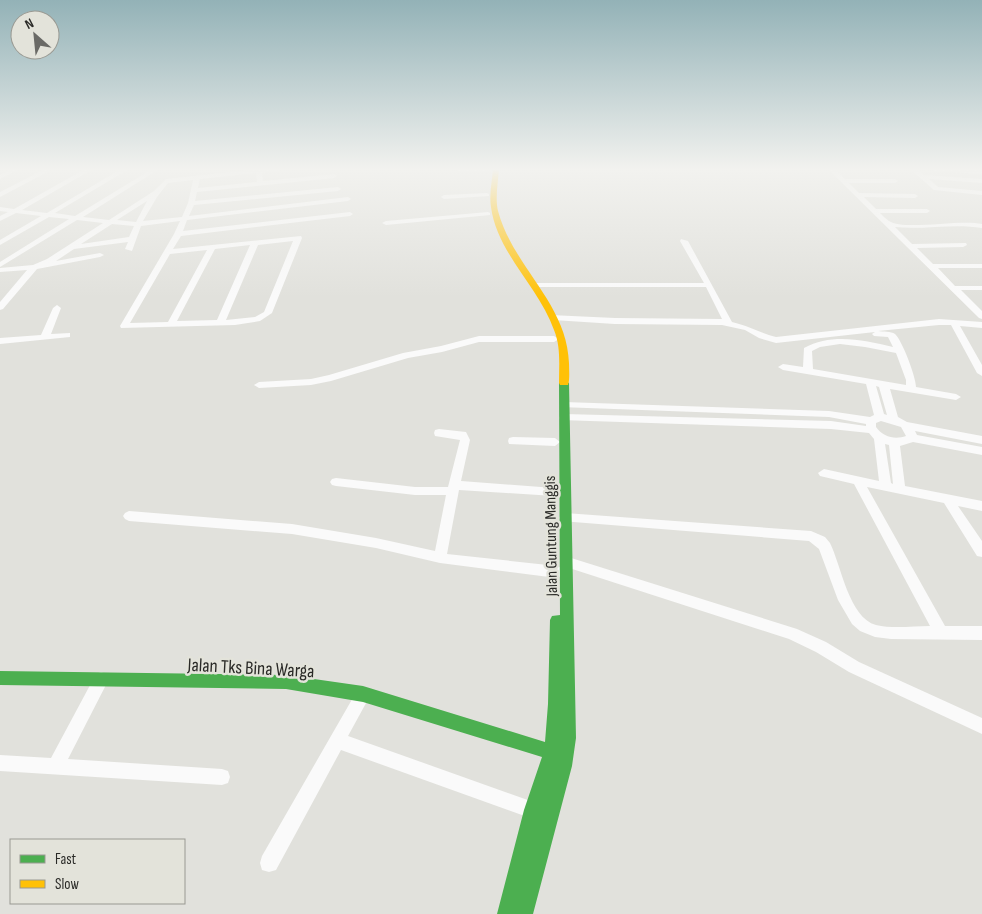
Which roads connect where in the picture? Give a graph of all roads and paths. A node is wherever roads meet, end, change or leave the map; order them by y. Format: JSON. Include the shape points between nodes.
{"nodes":[{"id":1,"x":874,"y":211,"type":"edge"},
{"id":2,"x":24,"y":212,"type":"edge"},
{"id":3,"x":53,"y":212,"type":"edge"},
{"id":4,"x":87,"y":212,"type":"edge"},
{"id":5,"x":125,"y":212,"type":"edge"},
{"id":6,"x":146,"y":212,"type":"edge"},
{"id":7,"x":188,"y":212,"type":"edge"},
{"id":8,"x":240,"y":212,"type":"edge"},
{"id":9,"x":280,"y":212,"type":"edge"},
{"id":10,"x":495,"y":212,"type":"edge"},
{"id":11,"x":350,"y":214,"type":"dead end"},
{"id":12,"x":488,"y":214,"type":"joint"},
{"id":13,"x":47,"y":215,"type":"junction"},
{"id":14,"x":77,"y":218,"type":"junction"},
{"id":15,"x":185,"y":218,"type":"junction"},
{"id":16,"x":109,"y":222,"type":"junction"},
{"id":17,"x":279,"y":222,"type":"junction"},
{"id":18,"x":386,"y":222,"type":"dead end"},
{"id":19,"x":139,"y":224,"type":"junction"},
{"id":20,"x":888,"y":224,"type":"junction"},
{"id":21,"x":982,"y":226,"type":"edge"},
{"id":22,"x":178,"y":234,"type":"junction"},
{"id":23,"x":132,"y":239,"type":"junction"},
{"id":24,"x":684,"y":241,"type":"dead end"},
{"id":25,"x":0,"y":243,"type":"edge"},
{"id":26,"x":255,"y":243,"type":"junction"},
{"id":27,"x":963,"y":245,"type":"dead end"},
{"id":28,"x":910,"y":246,"type":"junction"},
{"id":29,"x":72,"y":247,"type":"junction"},
{"id":30,"x":212,"y":248,"type":"junction"},
{"id":31,"x":129,"y":249,"type":"dead end"},
{"id":32,"x":168,"y":252,"type":"junction"},
{"id":33,"x":100,"y":255,"type":"dead end"},
{"id":34,"x":0,"y":265,"type":"edge"},
{"id":35,"x":932,"y":266,"type":"junction"},
{"id":36,"x":982,"y":266,"type":"edge"},
{"id":37,"x":34,"y":267,"type":"junction"},
{"id":38,"x":0,"y":270,"type":"edge"},
{"id":39,"x":536,"y":285,"type":"junction"},
{"id":40,"x":709,"y":285,"type":"junction"},
{"id":41,"x":954,"y":288,"type":"junction"},
{"id":42,"x":982,"y":288,"type":"edge"},
{"id":43,"x":0,"y":306,"type":"edge"},
{"id":44,"x":57,"y":308,"type":"dead end"},
{"id":45,"x":980,"y":313,"type":"edge"},
{"id":46,"x":553,"y":317,"type":"junction"},
{"id":47,"x":221,"y":322,"type":"junction"},
{"id":48,"x":953,"y":322,"type":"junction"},
{"id":49,"x":728,"y":323,"type":"junction"},
{"id":50,"x":171,"y":325,"type":"junction"},
{"id":51,"x":982,"y":325,"type":"edge"},
{"id":52,"x":67,"y":335,"type":"dead end"},
{"id":53,"x":45,"y":337,"type":"junction"},
{"id":54,"x":554,"y":339,"type":"junction"},
{"id":55,"x":0,"y":341,"type":"edge"},
{"id":56,"x":841,"y":342,"type":"junction"},
{"id":57,"x":900,"y":351,"type":"junction"},
{"id":58,"x":783,"y":367,"type":"dead end"},
{"id":59,"x":808,"y":371,"type":"junction"},
{"id":60,"x":982,"y":373,"type":"edge"},
{"id":61,"x":870,"y":382,"type":"junction"},
{"id":62,"x":259,"y":385,"type":"dead end"},
{"id":63,"x":884,"y":385,"type":"junction"},
{"id":64,"x":911,"y":389,"type":"junction"},
{"id":65,"x":956,"y":397,"type":"dead end"},
{"id":66,"x":564,"y":405,"type":"junction"},
{"id":67,"x":564,"y":418,"type":"junction"},
{"id":68,"x":893,"y":419,"type":"junction"},
{"id":69,"x":905,"y":425,"type":"junction"},
{"id":70,"x":875,"y":426,"type":"junction"},
{"id":71,"x":439,"y":433,"type":"dead end"},
{"id":72,"x":912,"y":438,"type":"junction"},
{"id":73,"x":982,"y":440,"type":"edge"},
{"id":74,"x":513,"y":441,"type":"dead end"},
{"id":75,"x":555,"y":442,"type":"junction"},
{"id":76,"x":894,"y":442,"type":"junction"},
{"id":77,"x":982,"y":451,"type":"edge"},
{"id":78,"x":824,"y":473,"type":"dead end"},
{"id":79,"x":858,"y":481,"type":"junction"},
{"id":80,"x":336,"y":482,"type":"dead end"},
{"id":81,"x":453,"y":488,"type":"junction"},
{"id":82,"x":892,"y":488,"type":"junction"},
{"id":83,"x":554,"y":492,"type":"junction"},
{"id":84,"x":948,"y":500,"type":"junction"},
{"id":85,"x":982,"y":506,"type":"edge"},
{"id":86,"x":129,"y":516,"type":"dead end"},
{"id":87,"x":565,"y":518,"type":"junction"},
{"id":88,"x":982,"y":552,"type":"edge"},
{"id":89,"x":440,"y":558,"type":"junction"},
{"id":90,"x":562,"y":567,"type":"junction"},
{"id":91,"x":941,"y":632,"type":"junction"},
{"id":92,"x":982,"y":633,"type":"edge"},
{"id":93,"x":0,"y":678,"type":"edge"},
{"id":94,"x":101,"y":679,"type":"junction"},
{"id":95,"x":363,"y":694,"type":"junction"},
{"id":96,"x":982,"y":726,"type":"edge"},
{"id":97,"x":338,"y":742,"type":"junction"},
{"id":98,"x":552,"y":752,"type":"junction"},
{"id":99,"x":0,"y":763,"type":"edge"},
{"id":100,"x":56,"y":765,"type":"junction"},
{"id":101,"x":222,"y":777,"type":"dead end"},
{"id":102,"x":533,"y":810,"type":"junction"},
{"id":103,"x":269,"y":863,"type":"dead end"},
{"id":104,"x":507,"y":914,"type":"edge"},
{"id":105,"x":523,"y":914,"type":"edge"}],
"edges":[{"from":1,"to":20,"type":"street"},
{"from":2,"to":13,"type":"street"},
{"from":3,"to":13,"type":"street"},
{"from":4,"to":14,"type":"street"},
{"from":5,"to":16,"type":"street"},
{"from":6,"to":19,"type":"street"},
{"from":7,"to":15,"type":"street"},
{"from":8,"to":15,"type":"street"},
{"from":9,"to":17,"type":"street"},
{"from":10,"to":39,"type":"street","name":"Jalan Guntung Manggis","via":[[504,238]]},
{"from":11,"to":17,"type":"street"},
{"from":12,"to":18,"type":"street"},
{"from":12,"to":54,"type":"street","name":"Jalan Guntung Manggis","via":[[494,236],[514,263]]},
{"from":13,"to":14,"type":"street"},
{"from":13,"to":25,"type":"street"},
{"from":14,"to":16,"type":"street"},
{"from":14,"to":34,"type":"street"},
{"from":15,"to":19,"type":"street"},
{"from":15,"to":22,"type":"street"},
{"from":16,"to":19,"type":"street"},
{"from":16,"to":29,"type":"street"},
{"from":17,"to":22,"type":"street"},
{"from":19,"to":23,"type":"street"},
{"from":20,"to":21,"type":"street"},
{"from":20,"to":28,"type":"street"},
{"from":22,"to":32,"type":"street"},
{"from":23,"to":29,"type":"street"},
{"from":23,"to":31,"type":"street"},
{"from":24,"to":40,"type":"street"},
{"from":26,"to":30,"type":"street"},
{"from":26,"to":47,"type":"street"},
{"from":26,"to":47,"type":"street","via":[[298,238],[265,316]]},
{"from":27,"to":28,"type":"street"},
{"from":28,"to":35,"type":"street"},
{"from":29,"to":37,"type":"street"},
{"from":30,"to":32,"type":"street"},
{"from":30,"to":50,"type":"street"},
{"from":32,"to":50,"type":"street","via":[[124,325]]},
{"from":33,"to":37,"type":"street"},
{"from":35,"to":36,"type":"street"},
{"from":35,"to":41,"type":"street"},
{"from":37,"to":38,"type":"street"},
{"from":37,"to":43,"type":"street"},
{"from":39,"to":40,"type":"street"},
{"from":39,"to":46,"type":"street","name":"Jalan Guntung Manggis"},
{"from":40,"to":49,"type":"street"},
{"from":41,"to":42,"type":"street"},
{"from":41,"to":45,"type":"street"},
{"from":44,"to":53,"type":"street"},
{"from":46,"to":49,"type":"street"},
{"from":46,"to":66,"type":"street","name":"Jalan Guntung Manggis","via":[[564,349]]},
{"from":47,"to":50,"type":"street"},
{"from":48,"to":49,"type":"street","via":[[776,340]]},
{"from":48,"to":51,"type":"street"},
{"from":48,"to":60,"type":"street"},
{"from":52,"to":53,"type":"street"},
{"from":53,"to":55,"type":"street"},
{"from":54,"to":62,"type":"street","via":[[479,339],[331,378]]},
{"from":54,"to":75,"type":"street","name":"Jalan Guntung Manggis"},
{"from":56,"to":57,"type":"street"},
{"from":56,"to":57,"type":"street","via":[[887,333],[896,340]]},
{"from":56,"to":59,"type":"street","via":[[824,342],[807,350]]},
{"from":57,"to":64,"type":"street","via":[[911,380]]},
{"from":58,"to":59,"type":"street"},
{"from":59,"to":61,"type":"street"},
{"from":61,"to":63,"type":"street"},
{"from":61,"to":70,"type":"street"},
{"from":63,"to":64,"type":"street"},
{"from":63,"to":68,"type":"street"},
{"from":64,"to":65,"type":"street"},
{"from":66,"to":67,"type":"street","name":"Jalan Guntung Manggis"},
{"from":66,"to":70,"type":"street","via":[[829,414]]},
{"from":67,"to":70,"type":"street"},
{"from":67,"to":87,"type":"street","name":"Jalan Guntung Manggis"},
{"from":68,"to":69,"type":"street"},
{"from":68,"to":70,"type":"street"},
{"from":69,"to":72,"type":"street"},
{"from":69,"to":73,"type":"street"},
{"from":70,"to":76,"type":"street"},
{"from":70,"to":82,"type":"street"},
{"from":71,"to":81,"type":"street","via":[[464,437]]},
{"from":72,"to":76,"type":"street","via":[[907,442]]},
{"from":72,"to":77,"type":"street"},
{"from":74,"to":75,"type":"street"},
{"from":75,"to":83,"type":"street","name":"Jalan Guntung Manggis"},
{"from":76,"to":82,"type":"street"},
{"from":78,"to":79,"type":"street"},
{"from":79,"to":82,"type":"street"},
{"from":79,"to":91,"type":"street"},
{"from":80,"to":81,"type":"street","via":[[415,491]]},
{"from":81,"to":83,"type":"street"},
{"from":81,"to":89,"type":"street"},
{"from":82,"to":84,"type":"street"},
{"from":83,"to":90,"type":"street","name":"Jalan Guntung Manggis"},
{"from":84,"to":85,"type":"street"},
{"from":84,"to":88,"type":"street"},
{"from":86,"to":89,"type":"street","via":[[292,529]]},
{"from":87,"to":90,"type":"street","name":"Jalan Guntung Manggis"},
{"from":87,"to":91,"type":"street","via":[[811,536],[825,547],[851,611],[863,626],[876,631]]},
{"from":89,"to":90,"type":"street"},
{"from":90,"to":96,"type":"street","via":[[792,634],[854,667]]},
{"from":90,"to":98,"type":"street","name":"Jalan Guntung Manggis"},
{"from":90,"to":105,"type":"street","name":"Jalan Guntung Manggis","via":[[567,752]]},
{"from":91,"to":92,"type":"street"},
{"from":93,"to":94,"type":"street","name":"Jalan Tks Bina Warga"},
{"from":94,"to":95,"type":"street","name":"Jalan Tks Bina Warga","via":[[286,682]]},
{"from":94,"to":100,"type":"street"},
{"from":95,"to":97,"type":"street"},
{"from":95,"to":98,"type":"street","name":"Jalan Tks Bina Warga"},
{"from":97,"to":102,"type":"street"},
{"from":97,"to":103,"type":"street"},
{"from":98,"to":102,"type":"street","name":"Jalan Guntung Manggis"},
{"from":99,"to":100,"type":"street"},
{"from":100,"to":101,"type":"street"},
{"from":102,"to":104,"type":"street","name":"Jalan Guntung Manggis"}]}
